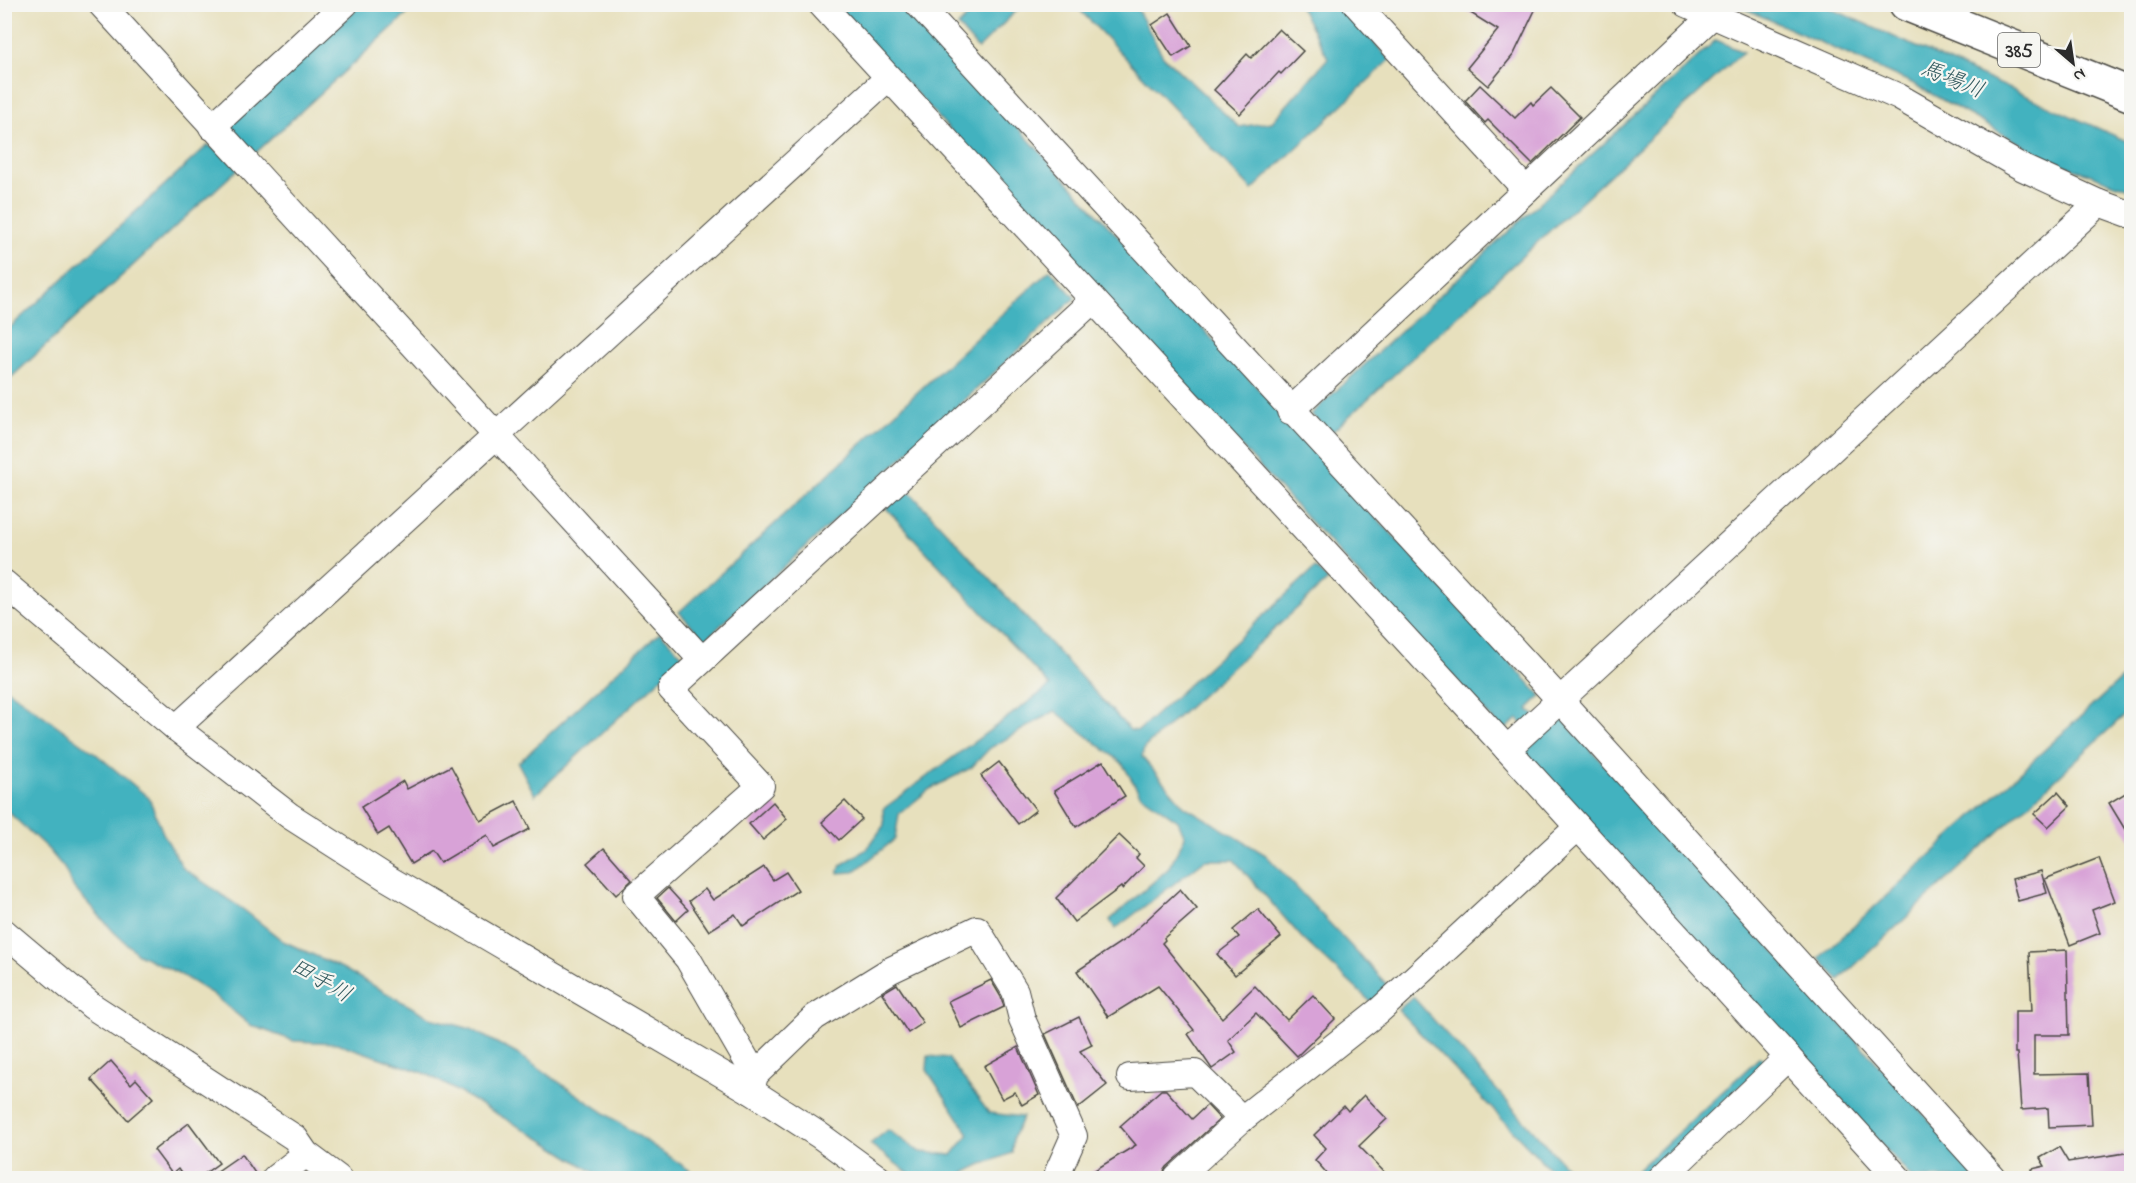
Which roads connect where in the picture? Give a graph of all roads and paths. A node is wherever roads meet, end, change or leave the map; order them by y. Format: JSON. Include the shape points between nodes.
{"nodes":[{"id":1,"x":101,"y":4,"type":"edge"},
{"id":2,"x":345,"y":4,"type":"edge"},
{"id":3,"x":821,"y":4,"type":"edge"},
{"id":4,"x":918,"y":4,"type":"edge"},
{"id":5,"x":1356,"y":4,"type":"edge"},
{"id":6,"x":1687,"y":4,"type":"edge"},
{"id":7,"x":1906,"y":4,"type":"edge"},
{"id":8,"x":1713,"y":15,"type":"junction"},
{"id":9,"x":888,"y":78,"type":"junction"},
{"id":10,"x":2132,"y":95,"type":"edge"},
{"id":11,"x":212,"y":127,"type":"junction"},
{"id":12,"x":1526,"y":190,"type":"junction"},
{"id":13,"x":2099,"y":203,"type":"junction"},
{"id":14,"x":2132,"y":215,"type":"edge"},
{"id":15,"x":1092,"y":301,"type":"junction"},
{"id":16,"x":1290,"y":411,"type":"junction"},
{"id":17,"x":497,"y":435,"type":"junction"},
{"id":18,"x":4,"y":583,"type":"edge"},
{"id":19,"x":702,"y":660,"type":"junction"},
{"id":20,"x":1551,"y":709,"type":"junction"},
{"id":21,"x":176,"y":728,"type":"junction"},
{"id":22,"x":1515,"y":741,"type":"junction"},
{"id":23,"x":1578,"y":827,"type":"junction"},
{"id":24,"x":4,"y":932,"type":"edge"},
{"id":25,"x":1788,"y":1057,"type":"junction"},
{"id":26,"x":1130,"y":1077,"type":"dead end"},
{"id":27,"x":753,"y":1083,"type":"junction"},
{"id":28,"x":1242,"y":1119,"type":"junction"},
{"id":29,"x":306,"y":1154,"type":"junction"},
{"id":30,"x":275,"y":1179,"type":"edge"},
{"id":31,"x":338,"y":1179,"type":"edge"},
{"id":32,"x":878,"y":1179,"type":"edge"},
{"id":33,"x":1062,"y":1179,"type":"edge"},
{"id":34,"x":1177,"y":1179,"type":"edge"},
{"id":35,"x":1662,"y":1179,"type":"edge"},
{"id":36,"x":1898,"y":1179,"type":"edge"},
{"id":37,"x":1994,"y":1179,"type":"edge"}],
"edges":[{"from":1,"to":11,"type":"street"},
{"from":2,"to":11,"type":"street"},
{"from":3,"to":9,"type":"street"},
{"from":4,"to":16,"type":"street"},
{"from":5,"to":12,"type":"street"},
{"from":6,"to":8,"type":"street"},
{"from":7,"to":10,"type":"highway","number":"385"},
{"from":8,"to":12,"type":"street"},
{"from":8,"to":13,"type":"street","via":[[1899,97],[2023,168]]},
{"from":9,"to":15,"type":"street"},
{"from":9,"to":17,"type":"street"},
{"from":11,"to":17,"type":"street"},
{"from":12,"to":16,"type":"street"},
{"from":13,"to":14,"type":"street"},
{"from":13,"to":20,"type":"street"},
{"from":15,"to":19,"type":"street"},
{"from":15,"to":22,"type":"street"},
{"from":16,"to":20,"type":"street"},
{"from":17,"to":19,"type":"street"},
{"from":17,"to":21,"type":"street"},
{"from":18,"to":21,"type":"street"},
{"from":19,"to":27,"type":"street","via":[[671,689],[761,786],[636,896],[688,959]]},
{"from":20,"to":22,"type":"street"},
{"from":20,"to":37,"type":"street"},
{"from":21,"to":27,"type":"street","via":[[290,816],[387,878]]},
{"from":22,"to":23,"type":"street"},
{"from":23,"to":25,"type":"street"},
{"from":23,"to":28,"type":"street","via":[[1380,1010]]},
{"from":24,"to":29,"type":"street","via":[[92,1006],[295,1138]]},
{"from":25,"to":35,"type":"street"},
{"from":25,"to":36,"type":"street"},
{"from":26,"to":28,"type":"street","via":[[1195,1073]]},
{"from":27,"to":32,"type":"street"},
{"from":27,"to":33,"type":"street","via":[[815,1017],[891,970],[977,929],[1015,991],[1022,1019],[1074,1136],[1058,1172]]},
{"from":28,"to":34,"type":"street"},
{"from":29,"to":30,"type":"street"},
{"from":29,"to":31,"type":"street"}]}
